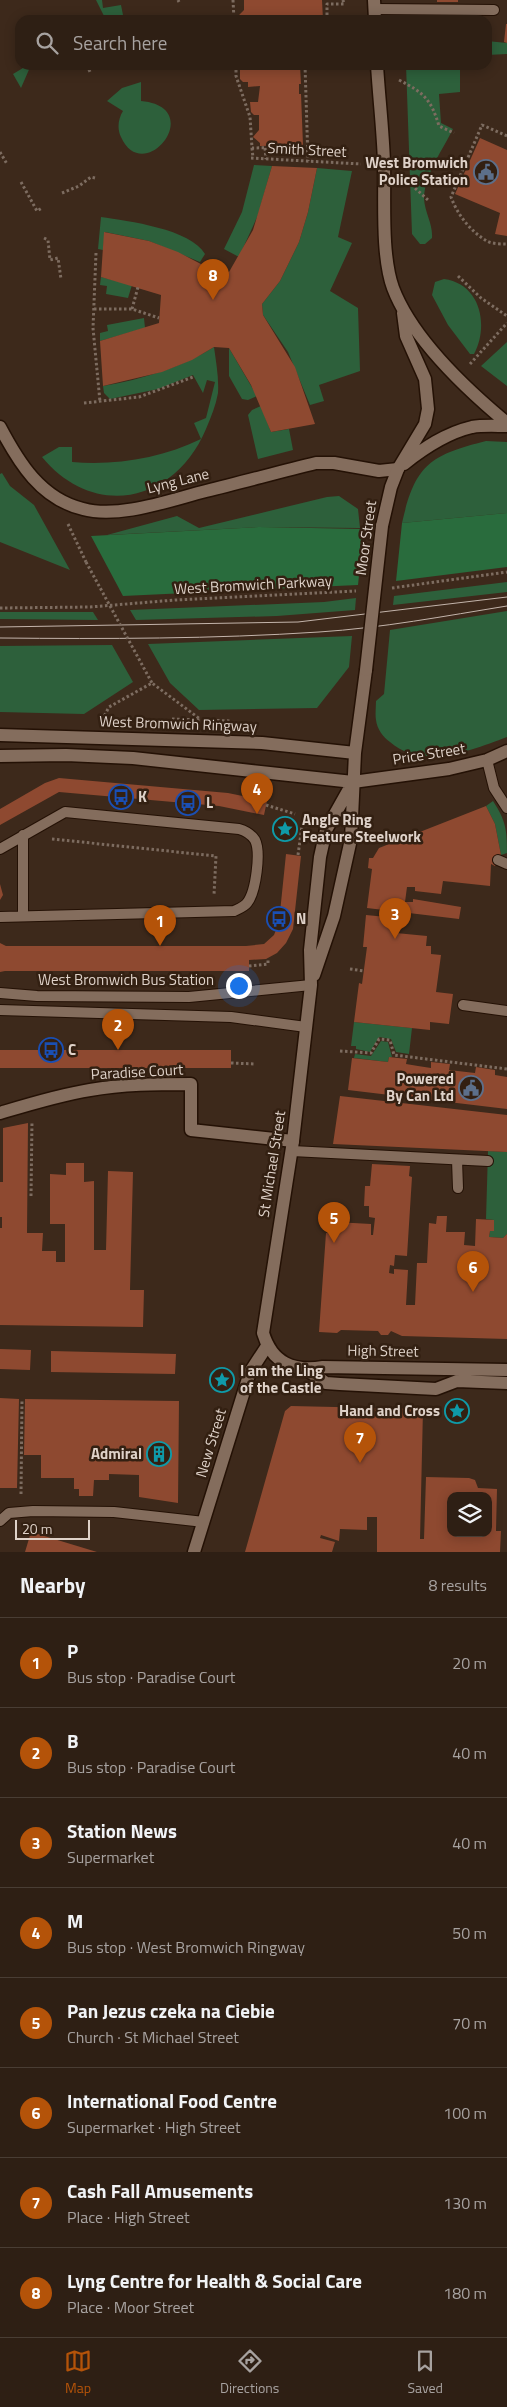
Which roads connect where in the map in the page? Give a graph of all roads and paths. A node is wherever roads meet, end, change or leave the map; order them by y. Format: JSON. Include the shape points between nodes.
{"nodes":[{"id":1,"x":233,"y":0,"type":"edge"},
{"id":2,"x":343,"y":0,"type":"edge"},
{"id":3,"x":410,"y":5,"type":"edge"},
{"id":4,"x":374,"y":10,"type":"edge"},
{"id":5,"x":494,"y":10,"type":"dead end"},
{"id":6,"x":234,"y":15,"type":"edge"},
{"id":7,"x":328,"y":15,"type":"edge"},
{"id":8,"x":236,"y":70,"type":"edge"},
{"id":9,"x":305,"y":70,"type":"edge"},
{"id":10,"x":377,"y":70,"type":"edge"},
{"id":11,"x":400,"y":80,"type":"dead end"},
{"id":12,"x":454,"y":133,"type":"dead end"},
{"id":13,"x":507,"y":136,"type":"edge"},
{"id":14,"x":308,"y":147,"type":"junction"},
{"id":15,"x":252,"y":148,"type":"junction"},
{"id":16,"x":265,"y":148,"type":"junction"},
{"id":17,"x":0,"y":152,"type":"edge"},
{"id":18,"x":266,"y":159,"type":"junction"},
{"id":19,"x":308,"y":161,"type":"junction"},
{"id":20,"x":7,"y":164,"type":"dead end"},
{"id":21,"x":361,"y":164,"type":"dead end"},
{"id":22,"x":95,"y":178,"type":"dead end"},
{"id":23,"x":404,"y":178,"type":"dead end"},
{"id":24,"x":21,"y":182,"type":"dead end"},
{"id":25,"x":62,"y":193,"type":"dead end"},
{"id":26,"x":428,"y":200,"type":"dead end"},
{"id":27,"x":42,"y":208,"type":"dead end"},
{"id":28,"x":44,"y":238,"type":"dead end"},
{"id":29,"x":507,"y":244,"type":"edge"},
{"id":30,"x":96,"y":253,"type":"dead end"},
{"id":31,"x":458,"y":276,"type":"dead end"},
{"id":32,"x":61,"y":279,"type":"dead end"},
{"id":33,"x":138,"y":287,"type":"dead end"},
{"id":34,"x":94,"y":308,"type":"junction"},
{"id":35,"x":132,"y":309,"type":"junction"},
{"id":36,"x":403,"y":311,"type":"junction"},
{"id":37,"x":507,"y":316,"type":"edge"},
{"id":38,"x":159,"y":318,"type":"dead end"},
{"id":39,"x":507,"y":323,"type":"edge"},
{"id":40,"x":470,"y":364,"type":"dead end"},
{"id":41,"x":193,"y":377,"type":"dead end"},
{"id":42,"x":100,"y":402,"type":"junction"},
{"id":43,"x":84,"y":403,"type":"dead end"},
{"id":44,"x":507,"y":425,"type":"edge"},
{"id":45,"x":0,"y":427,"type":"edge"},
{"id":46,"x":398,"y":469,"type":"junction"},
{"id":47,"x":66,"y":518,"type":"dead end"},
{"id":48,"x":507,"y":572,"type":"edge"},
{"id":49,"x":386,"y":589,"type":"dead end"},
{"id":50,"x":358,"y":590,"type":"dead end"},
{"id":51,"x":0,"y":608,"type":"edge"},
{"id":52,"x":152,"y":683,"type":"junction"},
{"id":53,"x":102,"y":719,"type":"dead end"},
{"id":54,"x":200,"y":719,"type":"dead end"},
{"id":55,"x":0,"y":735,"type":"edge"},
{"id":56,"x":507,"y":751,"type":"edge"},
{"id":57,"x":355,"y":753,"type":"junction"},
{"id":58,"x":0,"y":756,"type":"edge"},
{"id":59,"x":488,"y":760,"type":"junction"},
{"id":60,"x":353,"y":782,"type":"junction"},
{"id":61,"x":266,"y":805,"type":"dead end"},
{"id":62,"x":507,"y":808,"type":"edge"},
{"id":63,"x":295,"y":814,"type":"dead end"},
{"id":64,"x":302,"y":826,"type":"dead end"},
{"id":65,"x":23,"y":835,"type":"junction"},
{"id":66,"x":0,"y":849,"type":"edge"},
{"id":67,"x":23,"y":855,"type":"junction"},
{"id":68,"x":298,"y":856,"type":"dead end"},
{"id":69,"x":214,"y":897,"type":"dead end"},
{"id":70,"x":22,"y":916,"type":"junction"},
{"id":71,"x":0,"y":917,"type":"edge"},
{"id":72,"x":268,"y":958,"type":"dead end"},
{"id":73,"x":249,"y":966,"type":"dead end"},
{"id":74,"x":350,"y":969,"type":"dead end"},
{"id":75,"x":364,"y":971,"type":"dead end"},
{"id":76,"x":311,"y":985,"type":"junction"},
{"id":77,"x":0,"y":993,"type":"edge"},
{"id":78,"x":463,"y":1005,"type":"dead end"},
{"id":79,"x":0,"y":1010,"type":"edge"},
{"id":80,"x":507,"y":1011,"type":"edge"},
{"id":81,"x":306,"y":1027,"type":"junction"},
{"id":82,"x":340,"y":1050,"type":"dead end"},
{"id":83,"x":231,"y":1063,"type":"dead end"},
{"id":84,"x":256,"y":1064,"type":"dead end"},
{"id":85,"x":507,"y":1069,"type":"edge"},
{"id":86,"x":27,"y":1105,"type":"junction"},
{"id":87,"x":0,"y":1113,"type":"edge"},
{"id":88,"x":292,"y":1146,"type":"junction"},
{"id":89,"x":457,"y":1160,"type":"junction"},
{"id":90,"x":488,"y":1161,"type":"dead end"},
{"id":91,"x":458,"y":1188,"type":"dead end"},
{"id":92,"x":31,"y":1196,"type":"dead end"},
{"id":93,"x":267,"y":1346,"type":"junction"},
{"id":94,"x":307,"y":1370,"type":"junction"},
{"id":95,"x":507,"y":1370,"type":"edge"},
{"id":96,"x":507,"y":1383,"type":"edge"},
{"id":97,"x":22,"y":1399,"type":"dead end"},
{"id":98,"x":33,"y":1511,"type":"junction"},
{"id":99,"x":0,"y":1521,"type":"edge"},
{"id":100,"x":204,"y":1522,"type":"junction"},
{"id":101,"x":194,"y":1552,"type":"edge"}],
"edges":[{"from":1,"to":6,"type":"path"},
{"from":2,"to":7,"type":"path","via":[[344,4],[327,4]]},
{"from":3,"to":4,"type":"lane"},
{"from":3,"to":5,"type":"lane"},
{"from":8,"to":15,"type":"path","via":[[250,117]]},
{"from":9,"to":14,"type":"path"},
{"from":10,"to":36,"type":"street","name":"Moor Street","via":[[389,270]]},
{"from":11,"to":12,"type":"path","via":[[421,91],[434,108],[439,126]]},
{"from":13,"to":29,"type":"path","via":[[482,125],[451,197],[463,220],[488,242]]},
{"from":14,"to":16,"type":"path"},
{"from":14,"to":19,"type":"path"},
{"from":15,"to":16,"type":"path"},
{"from":15,"to":18,"type":"path","name":"Smith Street","via":[[252,158]]},
{"from":16,"to":18,"type":"path"},
{"from":17,"to":20,"type":"path"},
{"from":18,"to":19,"type":"path","name":"Smith Street"},
{"from":19,"to":21,"type":"path","name":"Smith Street"},
{"from":22,"to":25,"type":"path","via":[[91,177]]},
{"from":23,"to":26,"type":"path"},
{"from":24,"to":27,"type":"path","via":[[36,211]]},
{"from":28,"to":32,"type":"path","via":[[48,240],[50,260],[58,258]]},
{"from":30,"to":34,"type":"path"},
{"from":31,"to":37,"type":"path"},
{"from":33,"to":35,"type":"path"},
{"from":34,"to":35,"type":"path"},
{"from":34,"to":42,"type":"path"},
{"from":35,"to":38,"type":"path"},
{"from":36,"to":44,"type":"street","name":"Moor Street","via":[[456,377]]},
{"from":36,"to":46,"type":"street","name":"Moor Street","via":[[406,336],[425,379],[428,409],[425,424]]},
{"from":39,"to":40,"type":"path"},
{"from":41,"to":42,"type":"path","via":[[139,397]]},
{"from":42,"to":43,"type":"path"},
{"from":44,"to":46,"type":"street","via":[[473,427],[449,435]]},
{"from":45,"to":46,"type":"street","name":"Lyng Lane","via":[[31,477],[51,494],[84,510],[114,512],[316,463],[379,471]]},
{"from":46,"to":57,"type":"street","name":"Moor Street","bridge":true,"via":[[382,526]]},
{"from":47,"to":52,"type":"path","bridge":true,"via":[[86,562]]},
{"from":48,"to":49,"type":"path"},
{"from":50,"to":51,"type":"path","name":"West Bromwich Parkway","via":[[90,608]]},
{"from":52,"to":53,"type":"path","via":[[109,707]]},
{"from":52,"to":54,"type":"path"},
{"from":55,"to":57,"type":"street","name":"West Bromwich Ringway","via":[[262,743]]},
{"from":56,"to":59,"type":"street","name":"Price Street"},
{"from":57,"to":60,"type":"street","name":"Moor Street"},
{"from":58,"to":60,"type":"street","via":[[66,754],[133,758]]},
{"from":59,"to":60,"type":"street","name":"Price Street","via":[[449,769]]},
{"from":59,"to":62,"type":"lane","via":[[494,788]]},
{"from":60,"to":76,"type":"street","name":"Moor Street","via":[[351,839],[334,916]]},
{"from":60,"to":76,"type":"street","via":[[326,830],[320,857],[310,950]]},
{"from":61,"to":63,"type":"path"},
{"from":64,"to":68,"type":"path"},
{"from":65,"to":66,"type":"lane"},
{"from":65,"to":67,"type":"lane"},
{"from":65,"to":70,"type":"lane","via":[[65,812],[239,828],[248,832],[258,853],[253,894],[247,904],[234,911]]},
{"from":67,"to":69,"type":"path","via":[[49,839],[216,856]]},
{"from":67,"to":70,"type":"lane"},
{"from":70,"to":71,"type":"lane"},
{"from":72,"to":73,"type":"path","via":[[268,964]]},
{"from":74,"to":75,"type":"path"},
{"from":76,"to":77,"type":"lane","name":"West Bromwich Bus Station","via":[[189,997]]},
{"from":76,"to":81,"type":"street","name":"St Michael Street"},
{"from":78,"to":80,"type":"lane"},
{"from":79,"to":81,"type":"lane","name":"West Bromwich Bus Station","via":[[232,1018]]},
{"from":81,"to":88,"type":"street","name":"St Michael Street"},
{"from":82,"to":85,"type":"path","via":[[371,1053],[380,1039],[390,1040],[394,1054]]},
{"from":83,"to":84,"type":"path"},
{"from":86,"to":87,"type":"street","name":"Paradise Court"},
{"from":86,"to":88,"type":"street","name":"Paradise Court","via":[[91,1090],[191,1084],[191,1130]]},
{"from":86,"to":92,"type":"path","via":[[32,1122]]},
{"from":88,"to":89,"type":"lane"},
{"from":88,"to":93,"type":"street","name":"St Michael Street","via":[[263,1333]]},
{"from":89,"to":90,"type":"lane"},
{"from":89,"to":91,"type":"lane"},
{"from":93,"to":94,"type":"street","name":"High Street","via":[[285,1365]]},
{"from":93,"to":100,"type":"street","name":"New Street","via":[[250,1372]]},
{"from":94,"to":95,"type":"street","name":"High Street","via":[[323,1367]]},
{"from":94,"to":96,"type":"street","via":[[326,1383],[340,1384],[436,1389],[457,1381]]},
{"from":97,"to":98,"type":"path","via":[[20,1497]]},
{"from":98,"to":99,"type":"lane","via":[[9,1513]]},
{"from":98,"to":100,"type":"lane","via":[[114,1512]]},
{"from":100,"to":101,"type":"street","name":"New Street"}]}
